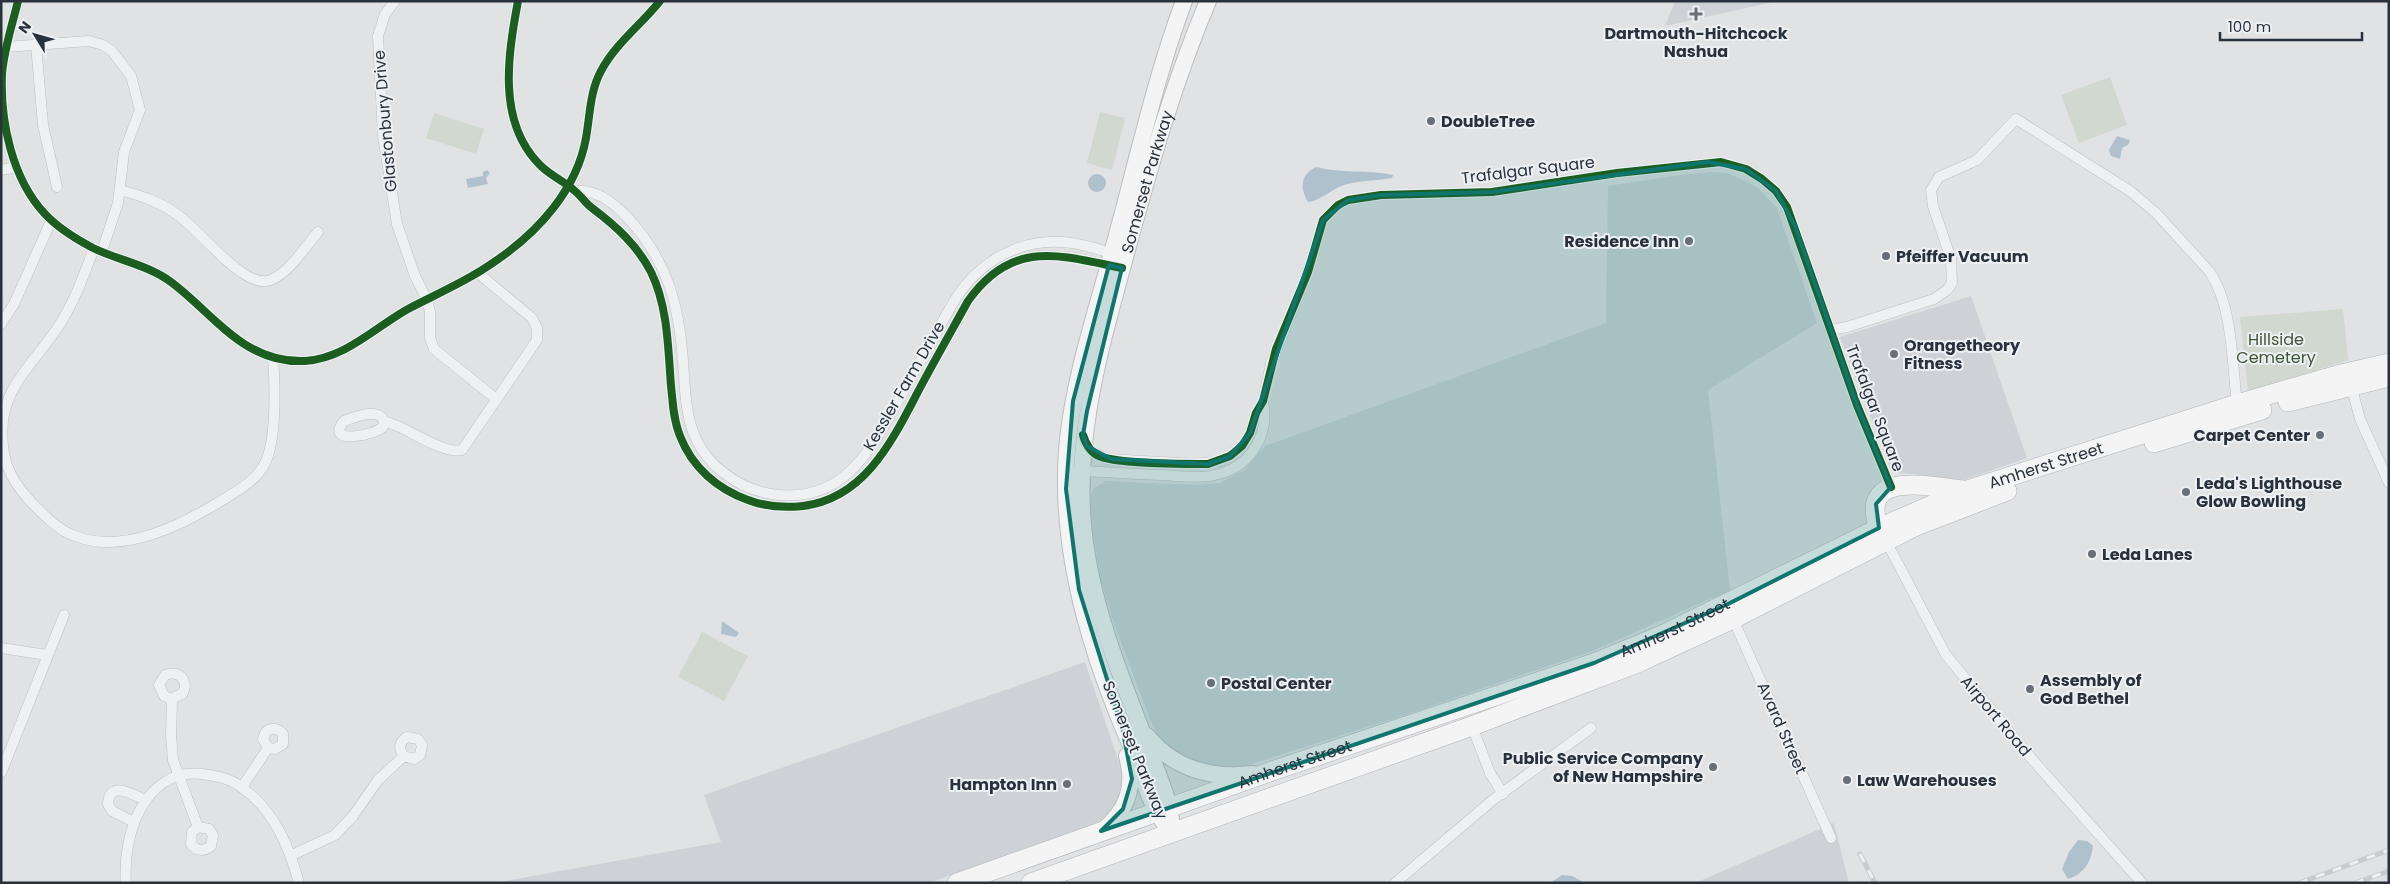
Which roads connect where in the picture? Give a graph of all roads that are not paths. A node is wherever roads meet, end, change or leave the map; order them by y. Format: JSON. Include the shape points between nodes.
{"nodes":[{"id":1,"x":18,"y":1,"type":"edge"},
{"id":2,"x":395,"y":1,"type":"edge"},
{"id":3,"x":518,"y":1,"type":"edge"},
{"id":4,"x":660,"y":1,"type":"edge"},
{"id":5,"x":1208,"y":1,"type":"edge"},
{"id":6,"x":1183,"y":3,"type":"edge"},
{"id":7,"x":36,"y":44,"type":"junction"},
{"id":8,"x":3,"y":46,"type":"edge"},
{"id":9,"x":18,"y":167,"type":"junction"},
{"id":10,"x":1,"y":170,"type":"edge"},
{"id":11,"x":57,"y":187,"type":"dead end"},
{"id":12,"x":572,"y":189,"type":"junction"},
{"id":13,"x":120,"y":190,"type":"junction"},
{"id":14,"x":51,"y":221,"type":"junction"},
{"id":15,"x":318,"y":232,"type":"dead end"},
{"id":16,"x":98,"y":250,"type":"junction"},
{"id":17,"x":1114,"y":263,"type":"junction"},
{"id":18,"x":478,"y":273,"type":"junction"},
{"id":19,"x":426,"y":300,"type":"junction"},
{"id":20,"x":1,"y":324,"type":"edge"},
{"id":21,"x":1830,"y":330,"type":"junction"},
{"id":22,"x":274,"y":357,"type":"junction"},
{"id":23,"x":2389,"y":363,"type":"edge"},
{"id":24,"x":2389,"y":377,"type":"edge"},
{"id":25,"x":2351,"y":385,"type":"junction"},
{"id":26,"x":496,"y":399,"type":"junction"},
{"id":27,"x":1263,"y":401,"type":"junction"},
{"id":28,"x":2237,"y":404,"type":"junction"},
{"id":29,"x":384,"y":421,"type":"dead end"},
{"id":30,"x":1083,"y":435,"type":"junction"},
{"id":31,"x":1074,"y":471,"type":"junction"},
{"id":32,"x":2389,"y":483,"type":"edge"},
{"id":33,"x":1891,"y":487,"type":"junction"},
{"id":34,"x":1969,"y":490,"type":"junction"},
{"id":35,"x":1883,"y":534,"type":"junction"},
{"id":36,"x":64,"y":615,"type":"dead end"},
{"id":37,"x":1733,"y":619,"type":"junction"},
{"id":38,"x":1,"y":648,"type":"edge"},
{"id":39,"x":47,"y":655,"type":"junction"},
{"id":40,"x":172,"y":699,"type":"dead end"},
{"id":41,"x":1138,"y":720,"type":"junction"},
{"id":42,"x":1472,"y":726,"type":"junction"},
{"id":43,"x":1122,"y":727,"type":"junction"},
{"id":44,"x":1591,"y":728,"type":"dead end"},
{"id":45,"x":268,"y":748,"type":"dead end"},
{"id":46,"x":404,"y":756,"type":"dead end"},
{"id":47,"x":1274,"y":770,"type":"junction"},
{"id":48,"x":1,"y":773,"type":"edge"},
{"id":49,"x":180,"y":775,"type":"junction"},
{"id":50,"x":242,"y":787,"type":"junction"},
{"id":51,"x":1503,"y":794,"type":"junction"},
{"id":52,"x":146,"y":801,"type":"junction"},
{"id":53,"x":1163,"y":809,"type":"junction"},
{"id":54,"x":134,"y":822,"type":"junction"},
{"id":55,"x":198,"y":827,"type":"dead end"},
{"id":56,"x":1101,"y":831,"type":"junction"},
{"id":57,"x":1172,"y":833,"type":"junction"},
{"id":58,"x":1831,"y":838,"type":"dead end"},
{"id":59,"x":292,"y":856,"type":"junction"},
{"id":60,"x":126,"y":883,"type":"edge"},
{"id":61,"x":299,"y":883,"type":"edge"},
{"id":62,"x":957,"y":883,"type":"edge"},
{"id":63,"x":1031,"y":883,"type":"edge"},
{"id":64,"x":1395,"y":883,"type":"edge"},
{"id":65,"x":2142,"y":883,"type":"edge"}],
"edges":[{"from":1,"to":8,"type":"street"},
{"from":2,"to":19,"type":"street","name":"Glastonbury Drive","via":[[385,14],[378,36],[383,136],[397,224]]},
{"from":3,"to":12,"type":"street","name":"Kessler Farm Drive","via":[[508,74],[513,119],[530,155]]},
{"from":4,"to":12,"type":"street","via":[[613,52],[601,70]]},
{"from":5,"to":17,"type":"main road","name":"Somerset Parkway"},
{"from":6,"to":17,"type":"main road","name":"Somerset Parkway","via":[[1159,75]]},
{"from":7,"to":8,"type":"street"},
{"from":7,"to":11,"type":"street","via":[[43,125]]},
{"from":7,"to":13,"type":"street","via":[[89,41],[103,44],[131,76],[140,110],[124,152]]},
{"from":8,"to":9,"type":"street","via":[[1,101],[7,138]]},
{"from":9,"to":10,"type":"street"},
{"from":9,"to":14,"type":"street","via":[[38,206]]},
{"from":12,"to":17,"type":"street","name":"Kessler Farm Drive","via":[[592,191],[624,214],[642,235],[668,278],[680,320],[689,420],[702,450],[716,467],[738,483],[775,495],[808,494],[828,486],[855,468],[878,437],[956,298],[970,278],[995,258],[1025,245],[1058,241],[1082,244]]},
{"from":12,"to":17,"type":"street","name":"Kessler Farm Drive","via":[[634,245],[652,274],[666,327],[674,415],[685,447],[697,466],[713,482],[742,498],[774,507],[812,505],[829,499],[867,474],[894,436],[968,301],[990,277],[1018,260],[1040,255]]},
{"from":12,"to":18,"type":"street","via":[[513,248]]},
{"from":13,"to":15,"type":"street","via":[[149,198],[178,215],[242,273],[262,282],[281,273]]},
{"from":13,"to":16,"type":"street","via":[[115,215]]},
{"from":14,"to":16,"type":"street"},
{"from":14,"to":20,"type":"street","via":[[14,304]]},
{"from":16,"to":22,"type":"street","via":[[168,279],[226,333],[246,347]]},
{"from":16,"to":22,"type":"street","via":[[59,326],[13,388],[3,421],[3,443],[10,476],[39,510],[65,531],[97,542],[163,532],[222,500],[258,474],[271,443]]},
{"from":17,"to":30,"type":"main road","name":"Somerset Parkway"},
{"from":17,"to":31,"type":"main road","name":"Somerset Parkway","via":[[1073,401]]},
{"from":18,"to":19,"type":"street"},
{"from":18,"to":26,"type":"street","via":[[532,318],[537,328],[536,340]]},
{"from":19,"to":22,"type":"street","via":[[336,354],[301,361]]},
{"from":19,"to":26,"type":"street","name":"Glastonbury Drive","via":[[434,349]]},
{"from":21,"to":27,"type":"street","name":"Trafalgar Square","via":[[1795,226],[1782,199],[1762,178],[1730,164],[1690,164],[1492,192],[1370,196],[1338,205],[1323,220],[1308,272],[1271,363]]},
{"from":21,"to":28,"type":"street","via":[[1934,298],[1947,290],[1952,276],[1951,259],[1933,206],[1931,190],[1939,177],[1976,160],[2016,119],[2130,191],[2156,213],[2210,270],[2225,309]]},
{"from":21,"to":33,"type":"street","name":"Trafalgar Square"},
{"from":23,"to":28,"type":"highway","name":"Amherst Street"},
{"from":24,"to":25,"type":"highway","name":"Amherst Street"},
{"from":25,"to":32,"type":"street","via":[[2360,419]]},
{"from":25,"to":35,"type":"highway","name":"Amherst Street","via":[[2017,487]]},
{"from":26,"to":29,"type":"street","via":[[467,446],[456,451]]},
{"from":27,"to":30,"type":"street","name":"Trafalgar Square","via":[[1242,446],[1214,463],[1107,458],[1090,449]]},
{"from":27,"to":31,"type":"street","name":"Trafalgar Square","via":[[1266,416],[1261,438],[1244,460],[1221,474],[1197,477]]},
{"from":28,"to":34,"type":"highway","name":"Amherst Street"},
{"from":30,"to":31,"type":"main road","name":"Somerset Parkway"},
{"from":31,"to":41,"type":"main road","name":"Somerset Parkway","via":[[1090,577]]},
{"from":31,"to":43,"type":"main road","name":"Somerset Parkway","via":[[1067,517],[1075,573],[1093,642]]},
{"from":33,"to":34,"type":"highway","via":[[1906,484]]},
{"from":33,"to":35,"type":"highway","via":[[1883,492],[1876,504],[1875,513]]},
{"from":34,"to":35,"type":"highway","name":"Amherst Street"},
{"from":35,"to":37,"type":"highway","name":"Amherst Street"},
{"from":35,"to":47,"type":"highway","name":"Amherst Street","via":[[1594,663]]},
{"from":35,"to":65,"type":"street","name":"Airport Road","via":[[1946,655],[2031,758]]},
{"from":36,"to":39,"type":"street"},
{"from":37,"to":42,"type":"highway","name":"Amherst Street","via":[[1640,662]]},
{"from":37,"to":58,"type":"street","name":"Avard Street"},
{"from":38,"to":39,"type":"street"},
{"from":39,"to":48,"type":"street"},
{"from":40,"to":49,"type":"street","via":[[172,752]]},
{"from":41,"to":47,"type":"main road","via":[[1161,751],[1189,768],[1226,776]]},
{"from":41,"to":53,"type":"main road","name":"Somerset Parkway"},
{"from":42,"to":51,"type":"street","via":[[1490,773]]},
{"from":42,"to":57,"type":"highway","name":"Amherst Street"},
{"from":43,"to":53,"type":"main road","name":"Somerset Parkway"},
{"from":43,"to":56,"type":"main road","via":[[1131,785],[1123,809]]},
{"from":44,"to":51,"type":"street"},
{"from":45,"to":50,"type":"street"},
{"from":46,"to":59,"type":"street","via":[[378,780],[335,835]]},
{"from":47,"to":53,"type":"highway","name":"Amherst Street"},
{"from":49,"to":50,"type":"street","via":[[215,776]]},
{"from":49,"to":52,"type":"street","via":[[166,782]]},
{"from":49,"to":55,"type":"street"},
{"from":50,"to":59,"type":"street","via":[[278,826]]},
{"from":51,"to":64,"type":"street"},
{"from":52,"to":54,"type":"street"},
{"from":52,"to":54,"type":"street","via":[[124,790],[116,790],[110,796],[108,804],[112,811]]},
{"from":53,"to":56,"type":"highway","name":"Amherst Street"},
{"from":53,"to":57,"type":"main road","name":"Somerset Parkway","via":[[1163,822]]},
{"from":54,"to":60,"type":"street","via":[[127,848]]},
{"from":56,"to":62,"type":"highway","name":"Amherst Street"},
{"from":57,"to":63,"type":"highway","name":"Amherst Street"},
{"from":59,"to":61,"type":"street"}]}
